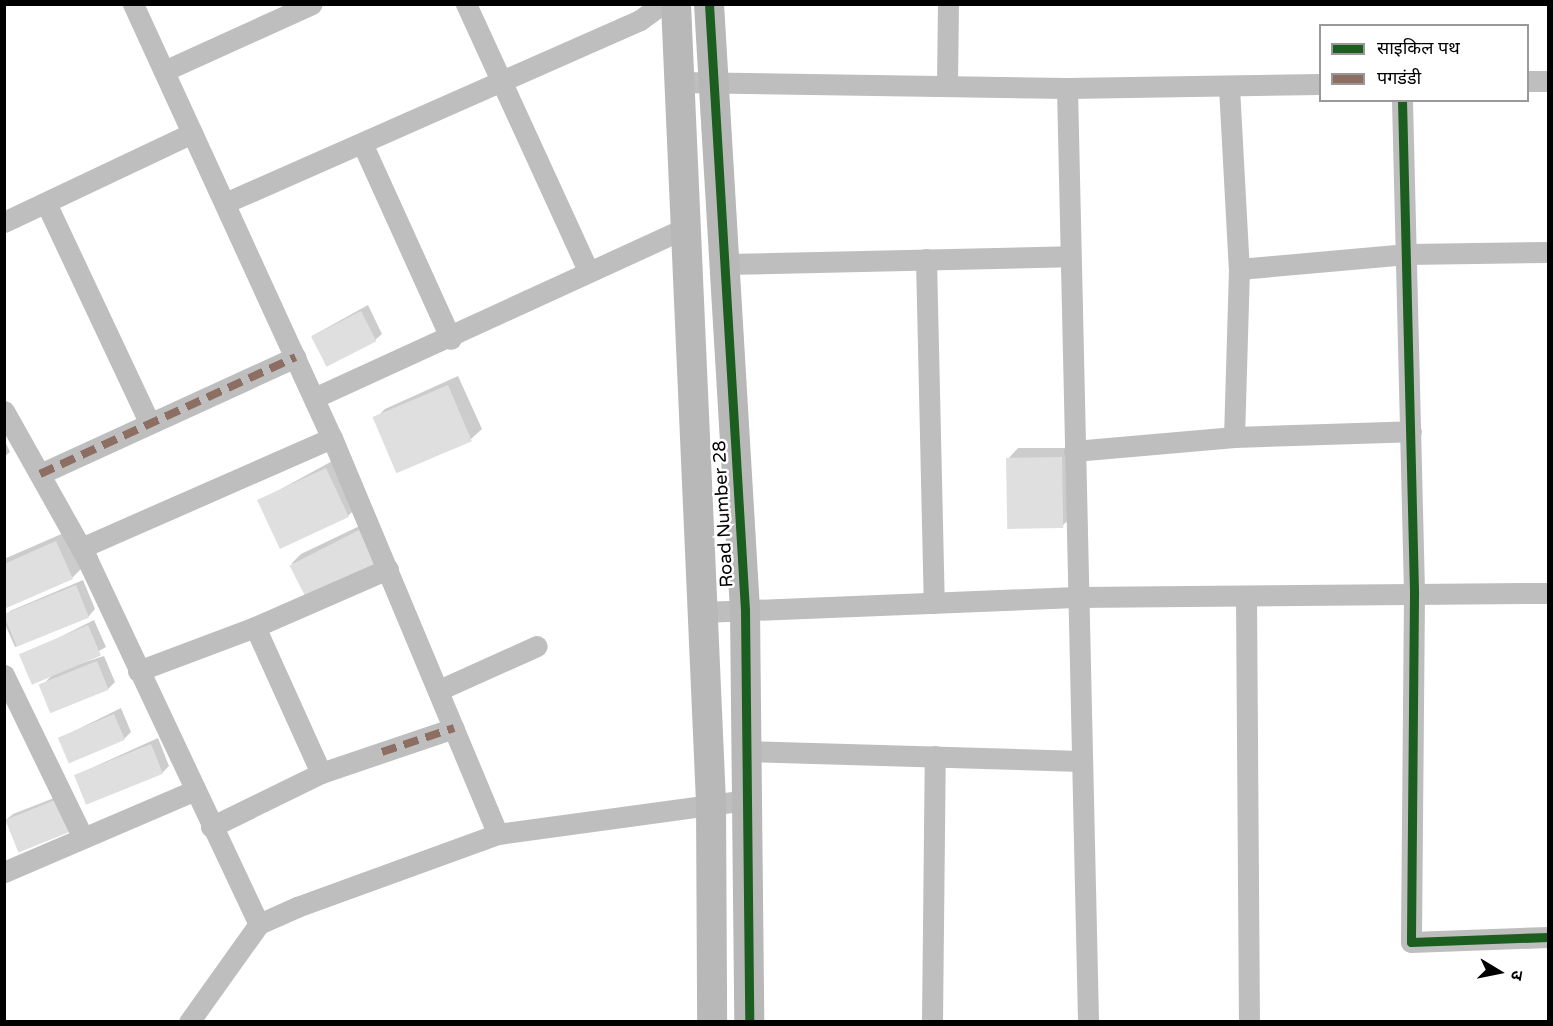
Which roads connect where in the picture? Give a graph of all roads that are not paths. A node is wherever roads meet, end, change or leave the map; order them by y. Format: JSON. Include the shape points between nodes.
{"nodes":[{"id":1,"x":133,"y":4,"type":"edge"},
{"id":2,"x":312,"y":4,"type":"edge"},
{"id":3,"x":466,"y":4,"type":"edge"},
{"id":4,"x":662,"y":4,"type":"edge"},
{"id":5,"x":676,"y":4,"type":"edge"},
{"id":6,"x":709,"y":4,"type":"edge"},
{"id":7,"x":948,"y":4,"type":"edge"},
{"id":8,"x":637,"y":12,"type":"edge"},
{"id":9,"x":164,"y":71,"type":"junction"},
{"id":10,"x":714,"y":81,"type":"junction"},
{"id":11,"x":1529,"y":81,"type":"edge"},
{"id":12,"x":1548,"y":81,"type":"edge"},
{"id":13,"x":500,"y":82,"type":"junction"},
{"id":14,"x":678,"y":82,"type":"junction"},
{"id":15,"x":947,"y":84,"type":"junction"},
{"id":16,"x":1319,"y":84,"type":"edge"},
{"id":17,"x":1229,"y":87,"type":"junction"},
{"id":18,"x":1067,"y":88,"type":"junction"},
{"id":19,"x":1402,"y":102,"type":"edge"},
{"id":20,"x":192,"y":133,"type":"junction"},
{"id":21,"x":362,"y":143,"type":"junction"},
{"id":22,"x":46,"y":203,"type":"junction"},
{"id":23,"x":225,"y":203,"type":"junction"},
{"id":24,"x":4,"y":222,"type":"edge"},
{"id":25,"x":687,"y":227,"type":"junction"},
{"id":26,"x":1548,"y":252,"type":"edge"},
{"id":27,"x":1407,"y":255,"type":"junction"},
{"id":28,"x":1070,"y":256,"type":"junction"},
{"id":29,"x":926,"y":259,"type":"junction"},
{"id":30,"x":726,"y":264,"type":"junction"},
{"id":31,"x":1239,"y":269,"type":"junction"},
{"id":32,"x":588,"y":270,"type":"junction"},
{"id":33,"x":451,"y":339,"type":"junction"},
{"id":34,"x":295,"y":357,"type":"junction"},
{"id":35,"x":314,"y":398,"type":"junction"},
{"id":36,"x":4,"y":411,"type":"edge"},
{"id":37,"x":149,"y":422,"type":"junction"},
{"id":38,"x":1411,"y":431,"type":"junction"},
{"id":39,"x":1234,"y":437,"type":"junction"},
{"id":40,"x":332,"y":438,"type":"junction"},
{"id":41,"x":1074,"y":452,"type":"junction"},
{"id":42,"x":40,"y":474,"type":"junction"},
{"id":43,"x":81,"y":548,"type":"junction"},
{"id":44,"x":388,"y":569,"type":"junction"},
{"id":45,"x":1548,"y":593,"type":"edge"},
{"id":46,"x":1414,"y":594,"type":"junction"},
{"id":47,"x":1246,"y":596,"type":"junction"},
{"id":48,"x":1076,"y":597,"type":"junction"},
{"id":49,"x":934,"y":603,"type":"junction"},
{"id":50,"x":745,"y":610,"type":"junction"},
{"id":51,"x":703,"y":612,"type":"junction"},
{"id":52,"x":255,"y":627,"type":"junction"},
{"id":53,"x":537,"y":646,"type":"dead end"},
{"id":54,"x":138,"y":671,"type":"junction"},
{"id":55,"x":4,"y":675,"type":"edge"},
{"id":56,"x":439,"y":690,"type":"junction"},
{"id":57,"x":12,"y":710,"type":"edge"},
{"id":58,"x":454,"y":728,"type":"junction"},
{"id":59,"x":747,"y":751,"type":"junction"},
{"id":60,"x":934,"y":756,"type":"junction"},
{"id":61,"x":1081,"y":761,"type":"junction"},
{"id":62,"x":321,"y":773,"type":"junction"},
{"id":63,"x":194,"y":791,"type":"junction"},
{"id":64,"x":746,"y":800,"type":"junction"},
{"id":65,"x":711,"y":802,"type":"junction"},
{"id":66,"x":211,"y":827,"type":"junction"},
{"id":67,"x":498,"y":834,"type":"junction"},
{"id":68,"x":83,"y":838,"type":"junction"},
{"id":69,"x":4,"y":872,"type":"edge"},
{"id":70,"x":259,"y":924,"type":"junction"},
{"id":71,"x":1548,"y":937,"type":"edge"},
{"id":72,"x":189,"y":1022,"type":"edge"},
{"id":73,"x":712,"y":1022,"type":"edge"},
{"id":74,"x":748,"y":1022,"type":"edge"},
{"id":75,"x":932,"y":1022,"type":"edge"},
{"id":76,"x":1088,"y":1022,"type":"edge"},
{"id":77,"x":1249,"y":1022,"type":"edge"}],
"edges":[{"from":1,"to":9,"type":"street"},
{"from":2,"to":9,"type":"street"},
{"from":3,"to":13,"type":"street"},
{"from":4,"to":8,"type":"street"},
{"from":5,"to":14,"type":"street","name":"Road Number 28"},
{"from":6,"to":10,"type":"street","name":"Road Number 28"},
{"from":7,"to":15,"type":"street"},
{"from":8,"to":13,"type":"street"},
{"from":9,"to":20,"type":"street"},
{"from":10,"to":14,"type":"street"},
{"from":10,"to":15,"type":"street"},
{"from":10,"to":30,"type":"street","name":"Road Number 28"},
{"from":11,"to":12,"type":"street"},
{"from":13,"to":21,"type":"street"},
{"from":13,"to":32,"type":"street"},
{"from":14,"to":25,"type":"street","name":"Road Number 28"},
{"from":15,"to":18,"type":"street"},
{"from":16,"to":17,"type":"street"},
{"from":17,"to":18,"type":"street"},
{"from":17,"to":31,"type":"street"},
{"from":18,"to":28,"type":"street"},
{"from":19,"to":27,"type":"street"},
{"from":20,"to":22,"type":"street"},
{"from":20,"to":23,"type":"street"},
{"from":21,"to":23,"type":"street"},
{"from":21,"to":33,"type":"street"},
{"from":22,"to":24,"type":"street"},
{"from":22,"to":37,"type":"street"},
{"from":23,"to":34,"type":"street"},
{"from":25,"to":32,"type":"street"},
{"from":25,"to":51,"type":"street","name":"Road Number 28"},
{"from":26,"to":27,"type":"street"},
{"from":27,"to":31,"type":"street"},
{"from":27,"to":38,"type":"street"},
{"from":28,"to":29,"type":"street"},
{"from":28,"to":41,"type":"street"},
{"from":29,"to":30,"type":"street"},
{"from":29,"to":49,"type":"street"},
{"from":30,"to":50,"type":"street","name":"Road Number 28"},
{"from":31,"to":39,"type":"street"},
{"from":32,"to":33,"type":"street"},
{"from":33,"to":35,"type":"street"},
{"from":34,"to":35,"type":"street"},
{"from":34,"to":37,"type":"street"},
{"from":35,"to":40,"type":"street"},
{"from":36,"to":42,"type":"street"},
{"from":37,"to":42,"type":"street"},
{"from":38,"to":39,"type":"street"},
{"from":38,"to":46,"type":"street"},
{"from":39,"to":41,"type":"street"},
{"from":40,"to":43,"type":"street"},
{"from":40,"to":44,"type":"street"},
{"from":41,"to":48,"type":"street"},
{"from":42,"to":43,"type":"street"},
{"from":43,"to":54,"type":"street"},
{"from":44,"to":52,"type":"street"},
{"from":44,"to":56,"type":"street"},
{"from":45,"to":46,"type":"street"},
{"from":46,"to":47,"type":"street"},
{"from":46,"to":71,"type":"street","via":[[1411,942]]},
{"from":47,"to":48,"type":"street"},
{"from":47,"to":77,"type":"street"},
{"from":48,"to":49,"type":"street"},
{"from":48,"to":61,"type":"street"},
{"from":49,"to":50,"type":"street"},
{"from":50,"to":51,"type":"street"},
{"from":50,"to":59,"type":"street","name":"Road Number 28"},
{"from":51,"to":65,"type":"street","name":"Road Number 28"},
{"from":52,"to":54,"type":"street"},
{"from":52,"to":62,"type":"street"},
{"from":53,"to":56,"type":"street"},
{"from":54,"to":63,"type":"street"},
{"from":55,"to":57,"type":"street"},
{"from":56,"to":58,"type":"street"},
{"from":57,"to":68,"type":"street"},
{"from":58,"to":62,"type":"street"},
{"from":58,"to":67,"type":"street"},
{"from":59,"to":60,"type":"street"},
{"from":59,"to":64,"type":"street","name":"Road Number 28"},
{"from":60,"to":61,"type":"street"},
{"from":60,"to":75,"type":"street"},
{"from":61,"to":76,"type":"street"},
{"from":62,"to":66,"type":"street"},
{"from":63,"to":66,"type":"street"},
{"from":63,"to":68,"type":"street"},
{"from":64,"to":65,"type":"street"},
{"from":64,"to":74,"type":"street","name":"Road Number 28"},
{"from":65,"to":67,"type":"street"},
{"from":65,"to":73,"type":"street","name":"Road Number 28"},
{"from":66,"to":70,"type":"street"},
{"from":67,"to":70,"type":"street"},
{"from":68,"to":69,"type":"street"},
{"from":70,"to":72,"type":"street"}]}
